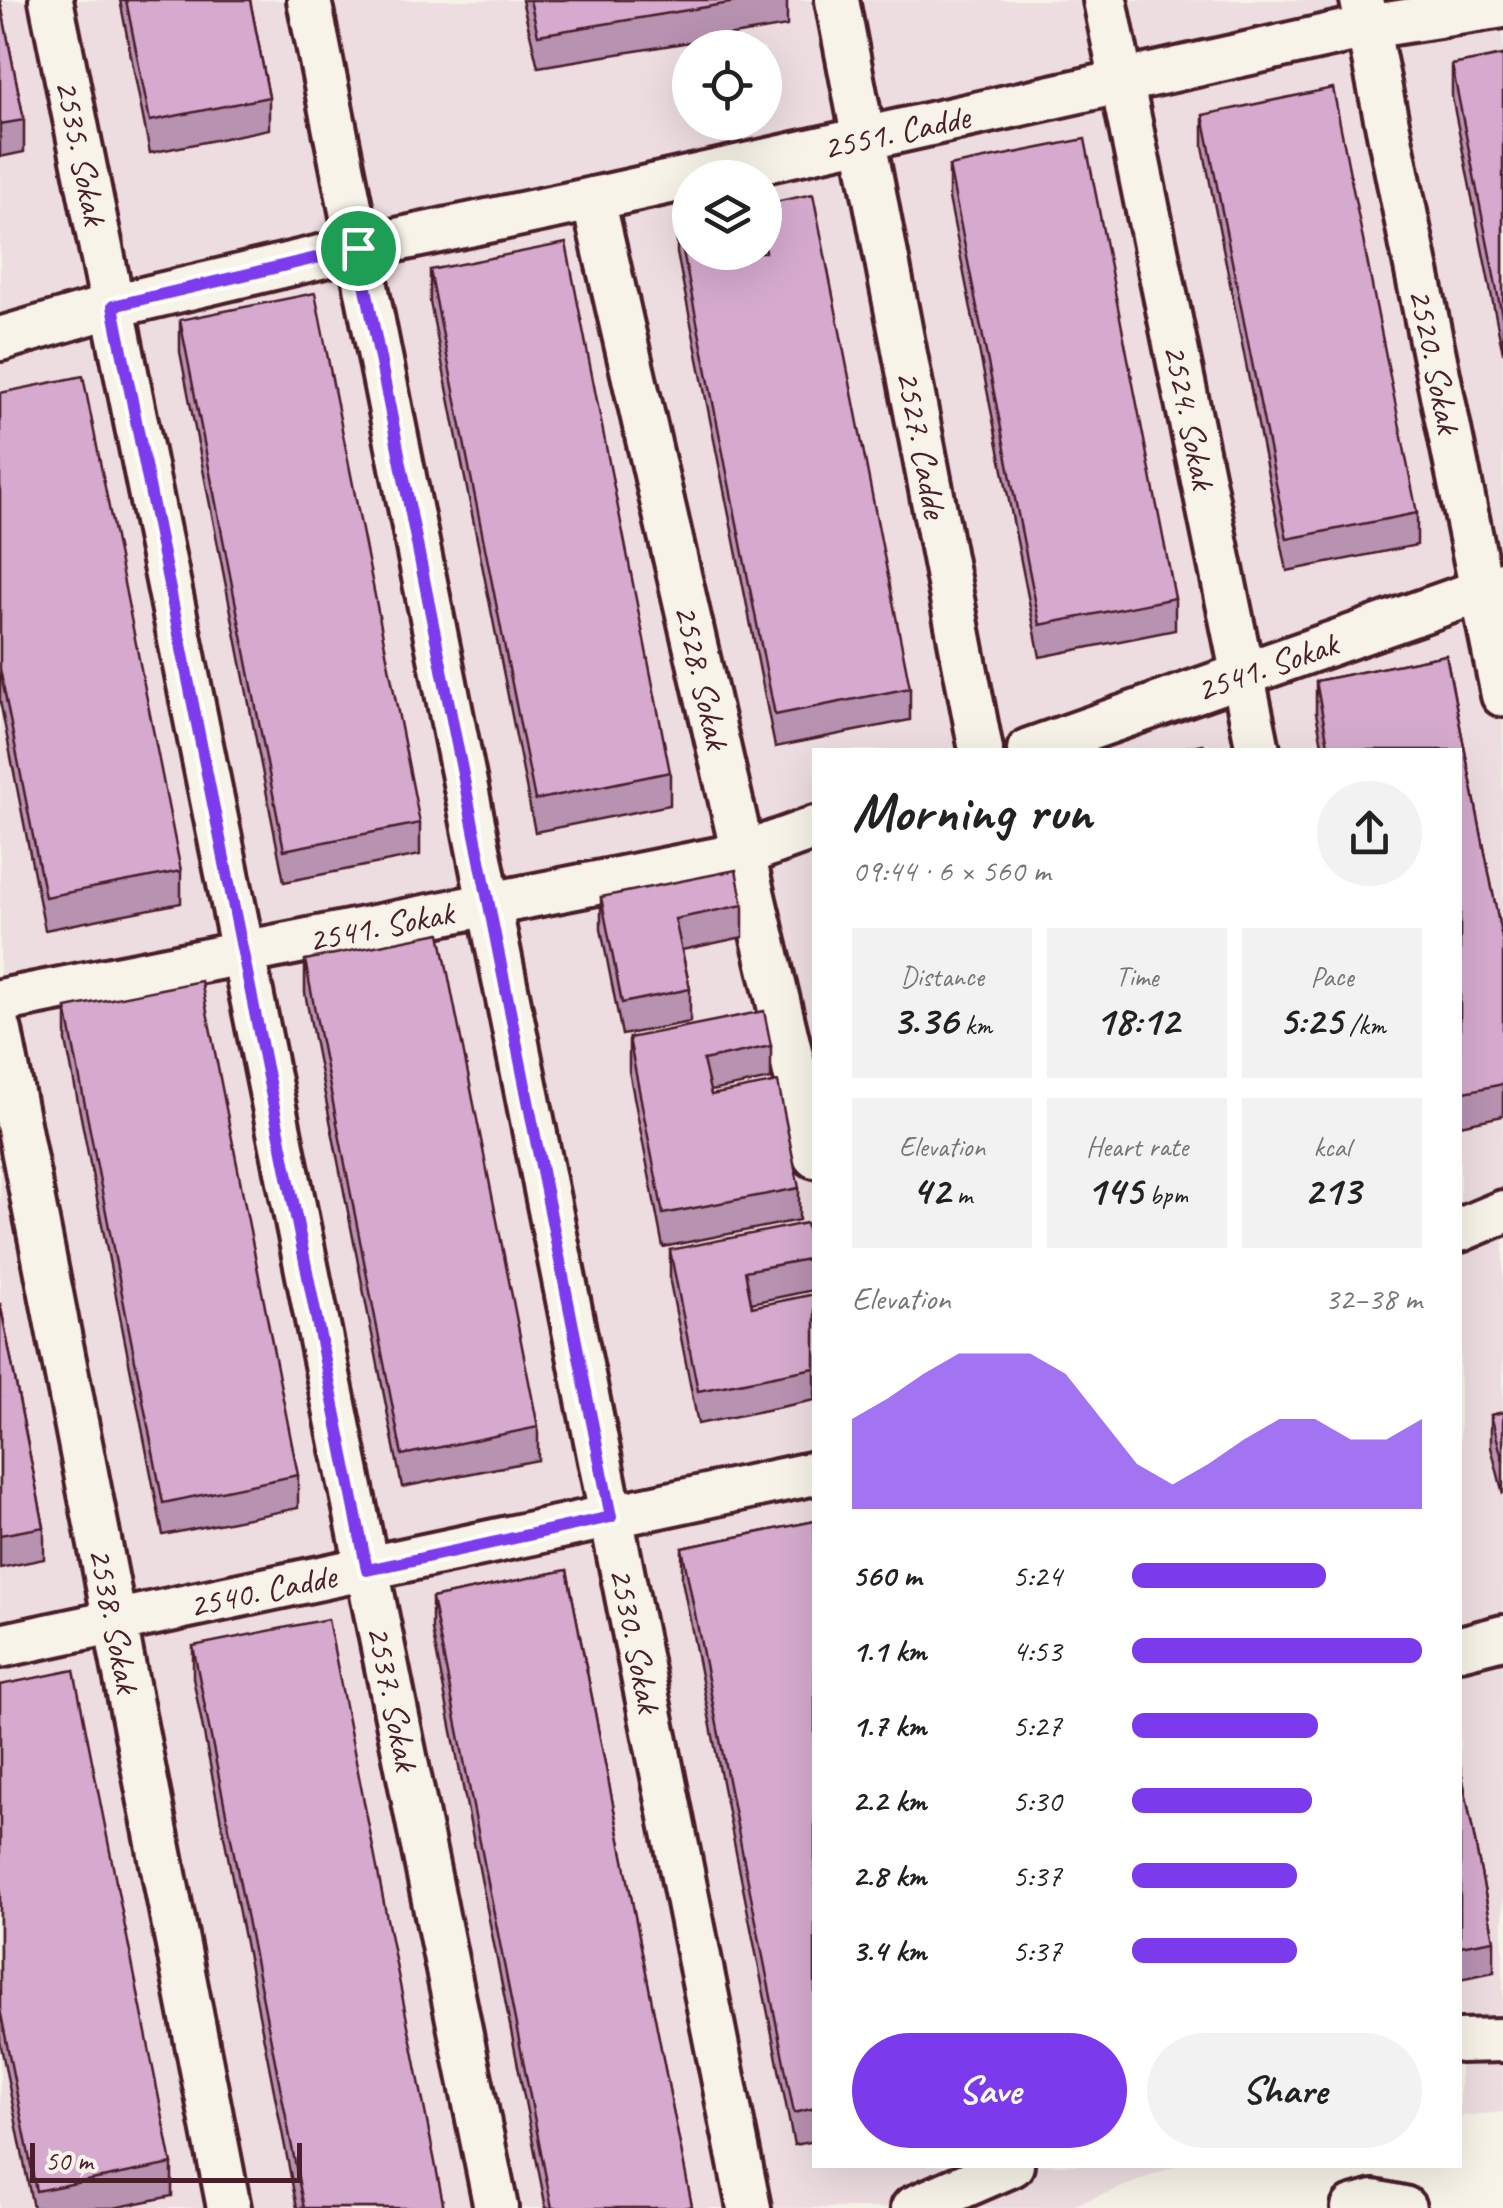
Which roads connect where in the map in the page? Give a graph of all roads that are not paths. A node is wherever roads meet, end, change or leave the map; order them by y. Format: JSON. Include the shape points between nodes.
{"nodes":[{"id":1,"x":52,"y":0,"type":"edge"},
{"id":2,"x":334,"y":0,"type":"edge"},
{"id":3,"x":837,"y":0,"type":"edge"},
{"id":4,"x":1105,"y":0,"type":"edge"},
{"id":5,"x":1503,"y":6,"type":"edge"},
{"id":6,"x":1364,"y":13,"type":"edge"},
{"id":7,"x":313,"y":20,"type":"edge"},
{"id":8,"x":1122,"y":81,"type":"junction"},
{"id":9,"x":863,"y":138,"type":"junction"},
{"id":10,"x":593,"y":199,"type":"junction"},
{"id":11,"x":358,"y":248,"type":"junction"},
{"id":12,"x":113,"y":306,"type":"junction"},
{"id":13,"x":0,"y":338,"type":"edge"},
{"id":14,"x":1492,"y":587,"type":"edge"},
{"id":15,"x":1243,"y":674,"type":"junction"},
{"id":16,"x":1503,"y":695,"type":"edge"},
{"id":17,"x":981,"y":748,"type":"edge"},
{"id":18,"x":1035,"y":748,"type":"edge"},
{"id":19,"x":1258,"y":748,"type":"edge"},
{"id":20,"x":812,"y":829,"type":"edge"},
{"id":21,"x":743,"y":854,"type":"junction"},
{"id":22,"x":488,"y":904,"type":"junction"},
{"id":23,"x":243,"y":952,"type":"junction"},
{"id":24,"x":0,"y":1000,"type":"edge"},
{"id":25,"x":0,"y":1031,"type":"edge"},
{"id":26,"x":812,"y":1143,"type":"edge"},
{"id":27,"x":1503,"y":1212,"type":"edge"},
{"id":28,"x":1462,"y":1229,"type":"edge"},
{"id":29,"x":812,"y":1474,"type":"edge"},
{"id":30,"x":611,"y":1517,"type":"junction"},
{"id":31,"x":367,"y":1570,"type":"junction"},
{"id":32,"x":116,"y":1623,"type":"junction"},
{"id":33,"x":1503,"y":1637,"type":"edge"},
{"id":34,"x":0,"y":1646,"type":"edge"},
{"id":35,"x":1462,"y":1647,"type":"edge"},
{"id":36,"x":1503,"y":2040,"type":"edge"},
{"id":37,"x":1462,"y":2041,"type":"edge"},
{"id":38,"x":1000,"y":2168,"type":"edge"},
{"id":39,"x":229,"y":2208,"type":"edge"},
{"id":40,"x":496,"y":2208,"type":"edge"},
{"id":41,"x":749,"y":2208,"type":"edge"},
{"id":42,"x":912,"y":2208,"type":"edge"},
{"id":43,"x":1353,"y":2208,"type":"edge"},
{"id":44,"x":1404,"y":2208,"type":"edge"}],
"edges":[{"from":1,"to":12,"type":"street","name":"2535. Sokak"},
{"from":2,"to":7,"type":"street"},
{"from":3,"to":9,"type":"street","name":"2527. Cadde"},
{"from":4,"to":8,"type":"street","name":"2524. Sokak"},
{"from":5,"to":6,"type":"street","name":"2551. Cadde"},
{"from":6,"to":8,"type":"street","name":"2551. Cadde"},
{"from":6,"to":14,"type":"street","name":"2520. Sokak"},
{"from":7,"to":11,"type":"street","name":"2530. Sokak"},
{"from":8,"to":9,"type":"street","name":"2551. Cadde"},
{"from":8,"to":15,"type":"street","name":"2524. Sokak"},
{"from":9,"to":10,"type":"street","name":"2551. Cadde"},
{"from":9,"to":17,"type":"street","name":"2527. Cadde"},
{"from":10,"to":11,"type":"street","name":"2551. Cadde"},
{"from":10,"to":21,"type":"street","name":"2528. Sokak"},
{"from":11,"to":12,"type":"street","name":"2551. Cadde"},
{"from":11,"to":22,"type":"street","name":"2530. Sokak"},
{"from":12,"to":13,"type":"street","name":"2551. Cadde"},
{"from":12,"to":23,"type":"street","name":"2537. Sokak"},
{"from":14,"to":15,"type":"street","name":"2541. Sokak"},
{"from":14,"to":16,"type":"street","name":"2520. Sokak"},
{"from":15,"to":18,"type":"street","name":"2541. Sokak"},
{"from":15,"to":19,"type":"street","name":"2524. Sokak"},
{"from":20,"to":21,"type":"street","name":"2541. Sokak"},
{"from":21,"to":22,"type":"street","name":"2541. Sokak"},
{"from":21,"to":26,"type":"street","name":"2528. Sokak"},
{"from":22,"to":23,"type":"street","name":"2541. Sokak"},
{"from":22,"to":30,"type":"street","name":"2530. Sokak"},
{"from":23,"to":24,"type":"street","name":"2541. Sokak"},
{"from":23,"to":31,"type":"street","name":"2537. Sokak"},
{"from":25,"to":32,"type":"street","name":"2538. Sokak"},
{"from":27,"to":28,"type":"street"},
{"from":29,"to":30,"type":"street","name":"2540. Cadde"},
{"from":30,"to":31,"type":"street","name":"2540. Cadde"},
{"from":30,"to":41,"type":"street","name":"2530. Sokak"},
{"from":31,"to":32,"type":"street","name":"2540. Cadde"},
{"from":31,"to":40,"type":"street","name":"2537. Sokak"},
{"from":32,"to":34,"type":"street","name":"2540. Cadde"},
{"from":32,"to":39,"type":"street","name":"2538. Sokak"},
{"from":33,"to":35,"type":"street"},
{"from":36,"to":37,"type":"street"},
{"from":38,"to":42,"type":"street"},
{"from":43,"to":44,"type":"street","via":[[1374,2202]]}]}
